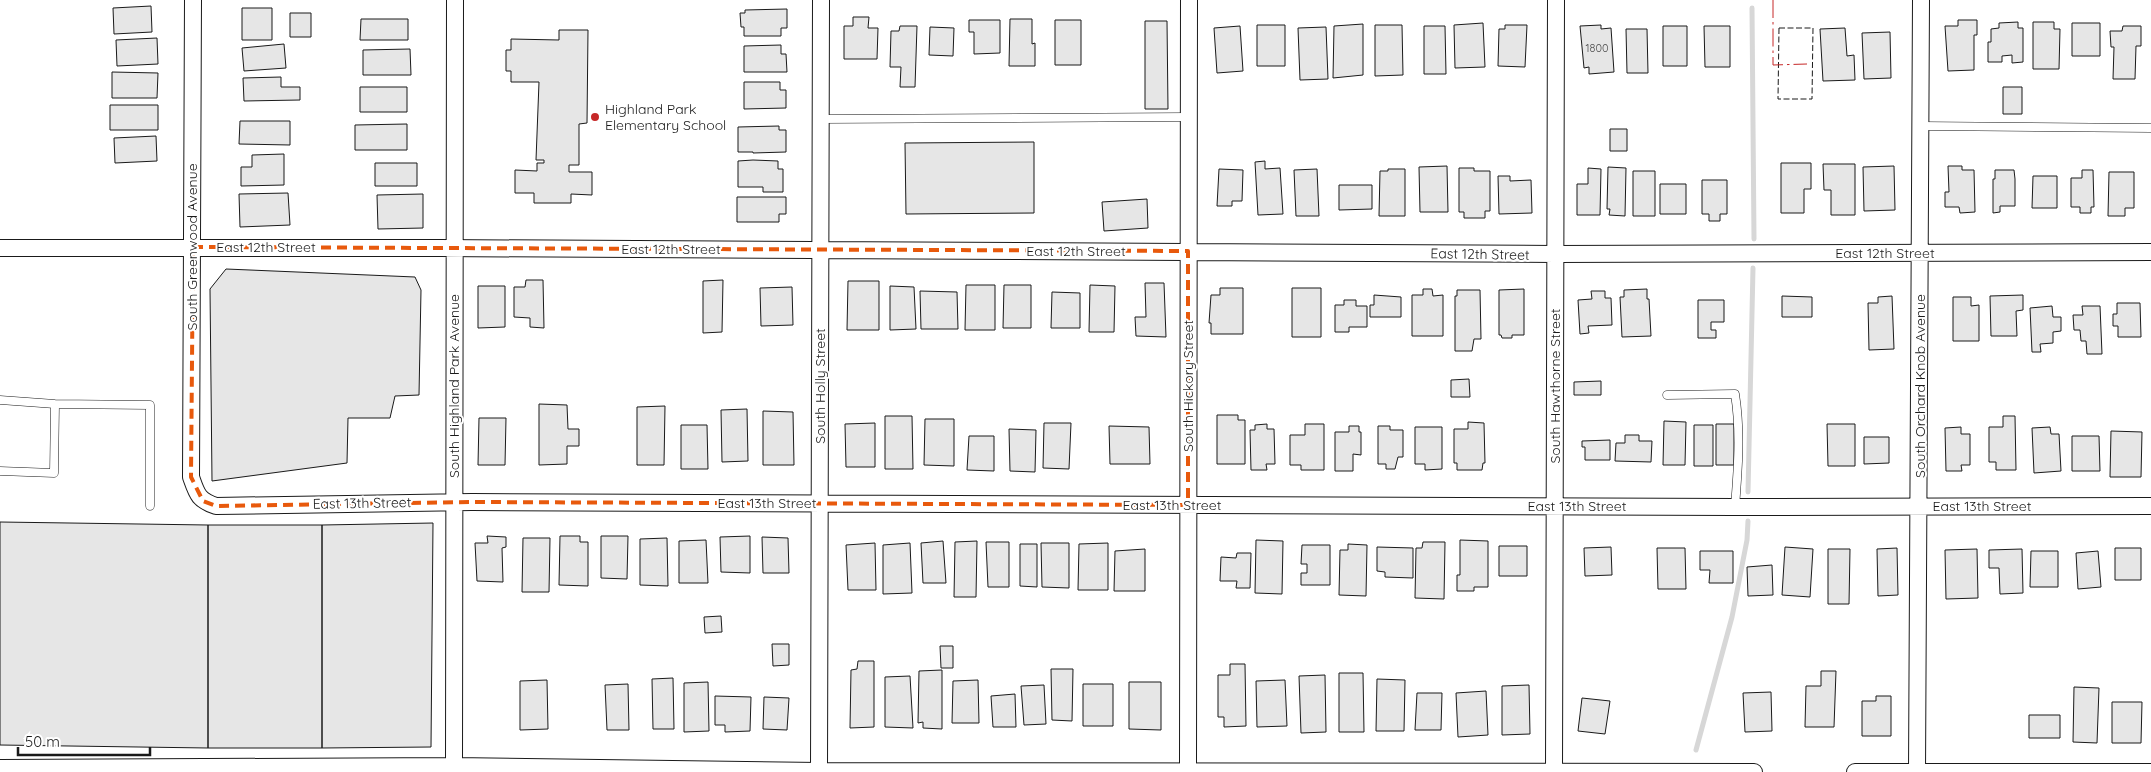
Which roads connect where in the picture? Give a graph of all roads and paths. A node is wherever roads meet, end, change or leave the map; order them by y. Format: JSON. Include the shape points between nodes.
{"nodes":[{"id":1,"x":192,"y":0,"type":"edge"},
{"id":2,"x":455,"y":0,"type":"edge"},
{"id":3,"x":821,"y":0,"type":"edge"},
{"id":4,"x":1189,"y":0,"type":"edge"},
{"id":5,"x":1556,"y":0,"type":"edge"},
{"id":6,"x":1922,"y":0,"type":"edge"},
{"id":7,"x":1189,"y":117,"type":"junction"},
{"id":8,"x":821,"y":120,"type":"junction"},
{"id":9,"x":1921,"y":126,"type":"junction"},
{"id":10,"x":2151,"y":128,"type":"edge"},
{"id":11,"x":193,"y":247,"type":"junction"},
{"id":12,"x":0,"y":248,"type":"edge"},
{"id":13,"x":454,"y":248,"type":"junction"},
{"id":14,"x":821,"y":250,"type":"junction"},
{"id":15,"x":1188,"y":251,"type":"junction"},
{"id":16,"x":2151,"y":252,"type":"edge"},
{"id":17,"x":1921,"y":253,"type":"junction"},
{"id":18,"x":1555,"y":254,"type":"junction"},
{"id":19,"x":1668,"y":395,"type":"dead end"},
{"id":20,"x":0,"y":400,"type":"edge"},
{"id":21,"x":55,"y":404,"type":"junction"},
{"id":22,"x":0,"y":471,"type":"edge"},
{"id":23,"x":197,"y":494,"type":"joint"},
{"id":24,"x":454,"y":502,"type":"junction"},
{"id":25,"x":820,"y":503,"type":"junction"},
{"id":26,"x":1188,"y":505,"type":"junction"},
{"id":27,"x":150,"y":506,"type":"dead end"},
{"id":28,"x":1554,"y":506,"type":"junction"},
{"id":29,"x":1920,"y":506,"type":"junction"},
{"id":30,"x":2151,"y":506,"type":"edge"},
{"id":31,"x":1735,"y":507,"type":"junction"},
{"id":32,"x":0,"y":768,"type":"edge"},
{"id":33,"x":454,"y":769,"type":"edge"},
{"id":34,"x":819,"y":771,"type":"edge"},
{"id":35,"x":1188,"y":771,"type":"edge"},
{"id":36,"x":1554,"y":771,"type":"edge"},
{"id":37,"x":1754,"y":772,"type":"edge"},
{"id":38,"x":1855,"y":772,"type":"edge"},
{"id":39,"x":1917,"y":772,"type":"edge"},
{"id":40,"x":2151,"y":772,"type":"edge"}],
"edges":[{"from":1,"to":11,"type":"street","name":"South Greenwood Avenue"},
{"from":2,"to":13,"type":"street","name":"South Highland Park Avenue"},
{"from":3,"to":8,"type":"street","name":"South Holly Street"},
{"from":4,"to":7,"type":"street","name":"South Hickory Street"},
{"from":5,"to":18,"type":"street","name":"South Hawthorne Street"},
{"from":6,"to":9,"type":"street","name":"South Orchard Knob Avenue"},
{"from":7,"to":8,"type":"lane"},
{"from":7,"to":15,"type":"street","name":"South Hickory Street"},
{"from":8,"to":14,"type":"street","name":"South Holly Street"},
{"from":9,"to":10,"type":"lane"},
{"from":9,"to":17,"type":"street","name":"South Orchard Knob Avenue"},
{"from":11,"to":12,"type":"street","name":"East 12th Street"},
{"from":11,"to":13,"type":"street","name":"East 12th Street"},
{"from":11,"to":23,"type":"street","name":"South Greenwood Avenue","via":[[191,477]]},
{"from":13,"to":14,"type":"street","name":"East 12th Street"},
{"from":13,"to":24,"type":"street","name":"South Highland Park Avenue"},
{"from":14,"to":15,"type":"street","name":"East 12th Street"},
{"from":14,"to":25,"type":"street","name":"South Holly Street"},
{"from":15,"to":18,"type":"street","name":"East 12th Street"},
{"from":15,"to":26,"type":"street","name":"South Hickory Street"},
{"from":16,"to":17,"type":"street","name":"East 12th Street"},
{"from":17,"to":18,"type":"street","name":"East 12th Street"},
{"from":17,"to":29,"type":"street","name":"South Orchard Knob Avenue"},
{"from":18,"to":28,"type":"street","name":"South Hawthorne Street"},
{"from":19,"to":31,"type":"lane","via":[[1735,394],[1740,452]]},
{"from":20,"to":21,"type":"lane"},
{"from":21,"to":22,"type":"lane","via":[[54,473]]},
{"from":21,"to":27,"type":"lane","via":[[150,405]]},
{"from":23,"to":24,"type":"street","name":"East 13th Street","via":[[203,501],[216,506]]},
{"from":24,"to":25,"type":"street","name":"East 13th Street"},
{"from":24,"to":33,"type":"street","name":"South Highland Park Avenue"},
{"from":25,"to":26,"type":"street","name":"East 13th Street"},
{"from":25,"to":34,"type":"street","name":"South Holly Street"},
{"from":26,"to":28,"type":"street","name":"East 13th Street"},
{"from":26,"to":35,"type":"street","name":"South Hickory Street"},
{"from":28,"to":31,"type":"street","name":"East 13th Street"},
{"from":28,"to":36,"type":"street","name":"South Hawthorne Street"},
{"from":29,"to":30,"type":"street","name":"East 13th Street"},
{"from":29,"to":31,"type":"street","name":"East 13th Street"},
{"from":29,"to":39,"type":"street","name":"South Orchard Knob Avenue"},
{"from":32,"to":33,"type":"street"},
{"from":33,"to":34,"type":"street"},
{"from":34,"to":35,"type":"street"},
{"from":35,"to":36,"type":"street"},
{"from":36,"to":37,"type":"street"},
{"from":38,"to":39,"type":"street"},
{"from":39,"to":40,"type":"street"}]}
